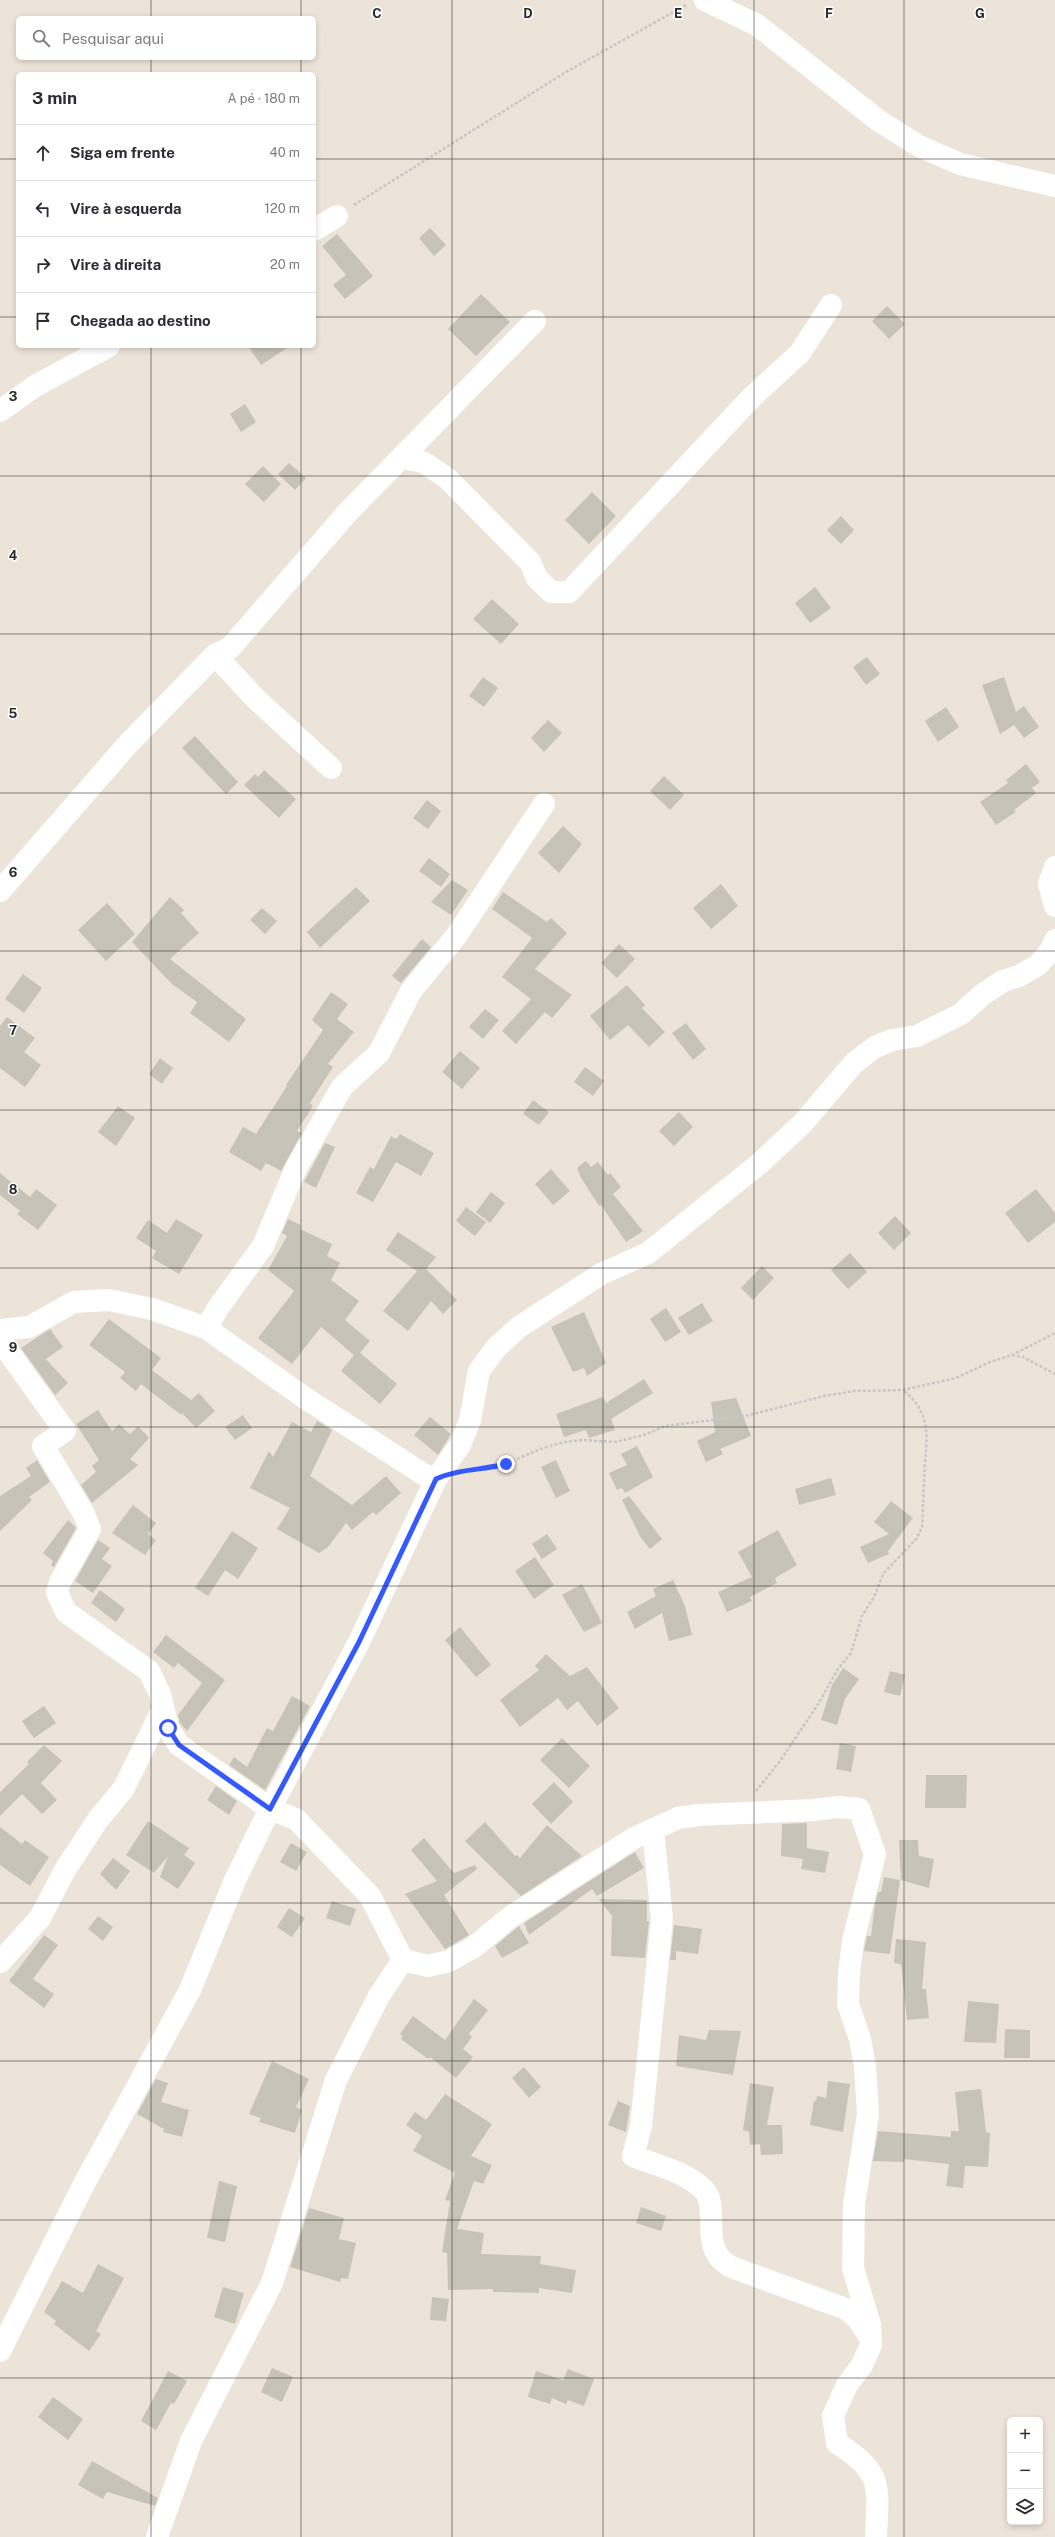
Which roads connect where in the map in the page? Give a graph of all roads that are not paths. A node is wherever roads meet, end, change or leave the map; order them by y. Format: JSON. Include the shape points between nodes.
{"nodes":[{"id":1,"x":697,"y":2,"type":"edge"},
{"id":2,"x":1055,"y":186,"type":"edge"},
{"id":3,"x":337,"y":216,"type":"road end"},
{"id":4,"x":316,"y":229,"type":"edge"},
{"id":5,"x":831,"y":305,"type":"dead end"},
{"id":6,"x":535,"y":321,"type":"dead end"},
{"id":7,"x":105,"y":348,"type":"edge"},
{"id":8,"x":0,"y":411,"type":"edge"},
{"id":9,"x":402,"y":458,"type":"junction"},
{"id":10,"x":214,"y":655,"type":"junction"},
{"id":11,"x":331,"y":768,"type":"dead end"},
{"id":12,"x":544,"y":804,"type":"dead end"},
{"id":13,"x":1055,"y":867,"type":"edge"},
{"id":14,"x":0,"y":891,"type":"edge"},
{"id":15,"x":1055,"y":906,"type":"edge"},
{"id":16,"x":1055,"y":940,"type":"edge"},
{"id":17,"x":206,"y":1328,"type":"junction"},
{"id":18,"x":0,"y":1330,"type":"edge"},
{"id":19,"x":0,"y":1340,"type":"edge"},
{"id":20,"x":436,"y":1479,"type":"junction"},
{"id":21,"x":161,"y":1734,"type":"junction"},
{"id":22,"x":270,"y":1809,"type":"junction"},
{"id":23,"x":654,"y":1830,"type":"junction"},
{"id":24,"x":403,"y":1960,"type":"junction"},
{"id":25,"x":0,"y":1962,"type":"edge"},
{"id":26,"x":871,"y":2345,"type":"junction"},
{"id":27,"x":0,"y":2351,"type":"edge"},
{"id":28,"x":157,"y":2537,"type":"edge"},
{"id":29,"x":876,"y":2537,"type":"edge"}],
"edges":[{"from":1,"to":2,"type":"street","via":[[758,26],[879,121],[919,146],[960,164]]},
{"from":3,"to":4,"type":"street"},
{"from":5,"to":9,"type":"street","via":[[800,353],[752,397],[569,592],[551,592],[537,578],[530,562],[448,479],[423,462]]},
{"from":6,"to":9,"type":"street"},
{"from":7,"to":8,"type":"street","via":[[36,386]]},
{"from":9,"to":10,"type":"street","via":[[348,512],[230,648]]},
{"from":10,"to":11,"type":"street","via":[[256,700]]},
{"from":10,"to":14,"type":"street","via":[[128,744]]},
{"from":12,"to":17,"type":"street","via":[[457,935],[410,991],[379,1053],[342,1087],[296,1168],[262,1246]]},
{"from":13,"to":15,"type":"street","via":[[1049,884]]},
{"from":16,"to":20,"type":"street","via":[[1051,950],[1038,965],[1019,976],[1003,981],[961,1014],[917,1036],[892,1040],[875,1047],[854,1063],[784,1144],[648,1253],[602,1274],[520,1327],[496,1348],[478,1371],[468,1426],[460,1445]]},
{"from":17,"to":18,"type":"street","via":[[152,1308],[109,1300],[74,1302],[29,1326]]},
{"from":17,"to":20,"type":"street","via":[[336,1419],[423,1474]]},
{"from":19,"to":21,"type":"street","via":[[65,1431],[43,1446],[84,1514],[90,1529],[60,1582],[57,1592],[61,1602],[66,1612],[149,1671],[160,1694],[163,1708]]},
{"from":20,"to":22,"type":"street","via":[[359,1642]]},
{"from":21,"to":22,"type":"street"},
{"from":21,"to":25,"type":"street","via":[[124,1788],[97,1821],[65,1870],[40,1918]]},
{"from":22,"to":24,"type":"street","via":[[296,1819],[370,1896]]},
{"from":22,"to":27,"type":"street","via":[[235,1880],[190,1990],[84,2184]]},
{"from":23,"to":24,"type":"street","via":[[634,1838],[545,1894],[509,1918],[474,1947],[449,1961],[428,1966]]},
{"from":23,"to":26,"type":"street","via":[[662,1919],[641,2126],[633,2156],[694,2180],[706,2191],[711,2236],[718,2256],[730,2267],[846,2310],[867,2331]]},
{"from":23,"to":26,"type":"street","via":[[678,1818],[698,1815],[839,1807],[859,1809],[875,1854],[853,1941],[849,1973],[848,2004],[860,2040],[865,2066],[868,2114],[854,2204],[852,2268],[870,2325]]},
{"from":24,"to":28,"type":"street","via":[[379,1996],[336,2080],[272,2283],[191,2441]]},
{"from":26,"to":29,"type":"street","via":[[862,2365],[847,2385],[833,2416],[837,2443],[866,2464],[877,2485],[879,2506]]}]}
